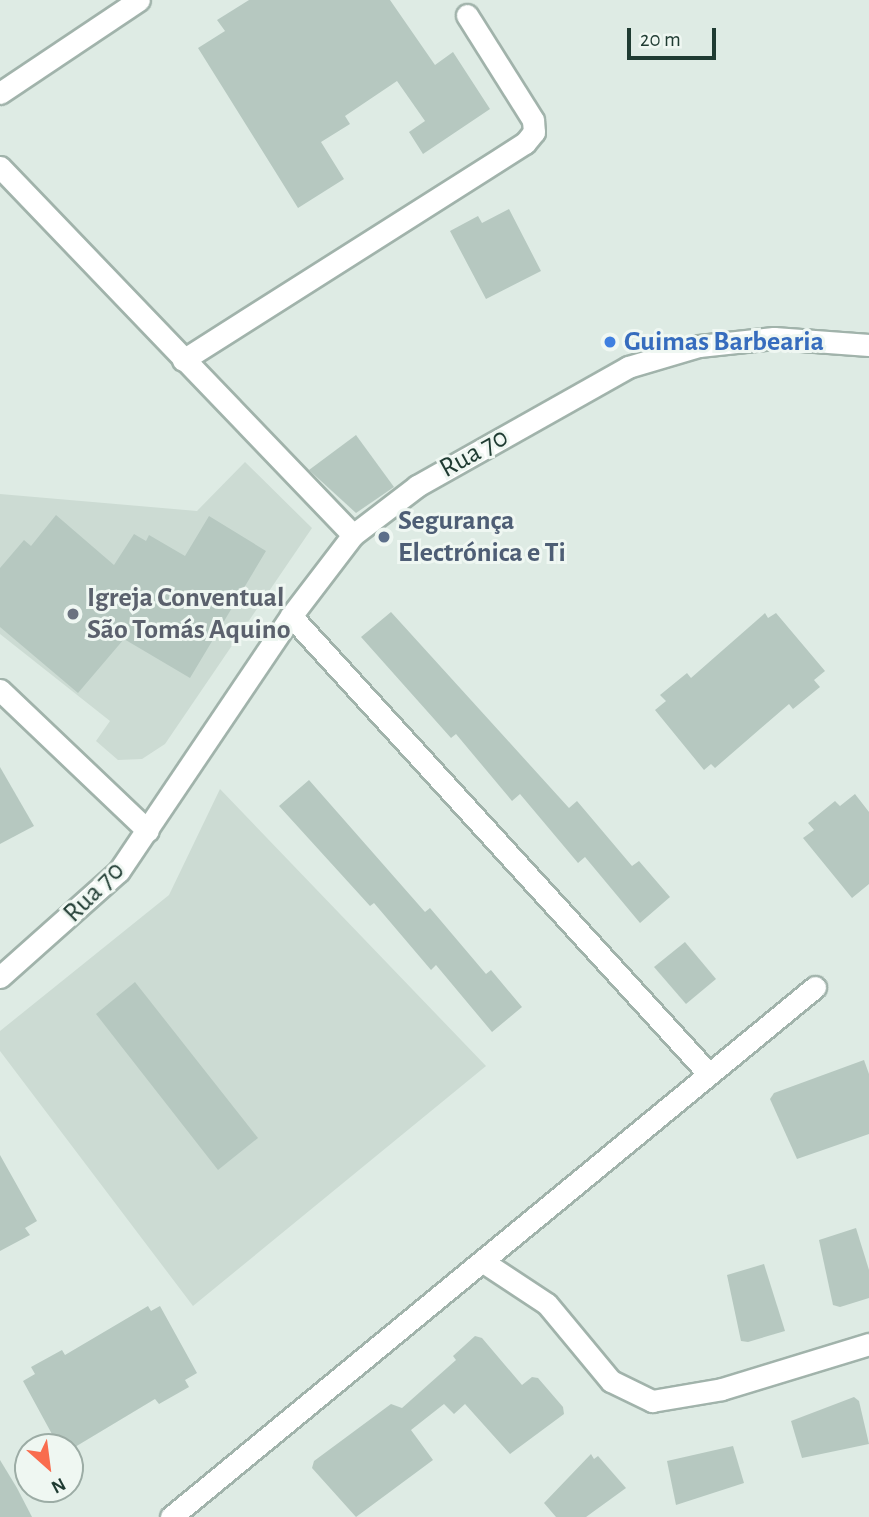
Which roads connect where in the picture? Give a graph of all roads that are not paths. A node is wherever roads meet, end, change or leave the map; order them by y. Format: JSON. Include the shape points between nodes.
{"nodes":[{"id":1,"x":139,"y":0,"type":"edge"},
{"id":2,"x":467,"y":15,"type":"dead end"},
{"id":3,"x":0,"y":93,"type":"edge"},
{"id":4,"x":0,"y":167,"type":"edge"},
{"id":5,"x":869,"y":345,"type":"edge"},
{"id":6,"x":183,"y":360,"type":"junction"},
{"id":7,"x":353,"y":535,"type":"junction"},
{"id":8,"x":291,"y":615,"type":"junction"},
{"id":9,"x":0,"y":690,"type":"edge"},
{"id":10,"x":148,"y":831,"type":"junction"},
{"id":11,"x":0,"y":977,"type":"edge"},
{"id":12,"x":815,"y":987,"type":"dead end"},
{"id":13,"x":708,"y":1073,"type":"junction"},
{"id":14,"x":485,"y":1263,"type":"junction"},
{"id":15,"x":869,"y":1344,"type":"edge"},
{"id":16,"x":171,"y":1517,"type":"edge"}],
"edges":[{"from":1,"to":3,"type":"street"},
{"from":2,"to":6,"type":"street","via":[[533,120],[534,132],[525,143]]},
{"from":4,"to":6,"type":"street"},
{"from":5,"to":7,"type":"street","name":"Rua 70","via":[[774,338],[699,346],[628,367],[417,486]]},
{"from":6,"to":7,"type":"street"},
{"from":7,"to":8,"type":"street","name":"Rua 70"},
{"from":8,"to":10,"type":"street","name":"Rua 70"},
{"from":8,"to":13,"type":"street"},
{"from":9,"to":10,"type":"street"},
{"from":10,"to":11,"type":"street","name":"Rua 70","via":[[119,871],[85,906]]},
{"from":12,"to":13,"type":"street"},
{"from":13,"to":14,"type":"street"},
{"from":14,"to":15,"type":"street","via":[[547,1304],[611,1381],[652,1401],[722,1389]]},
{"from":14,"to":16,"type":"street"}]}
